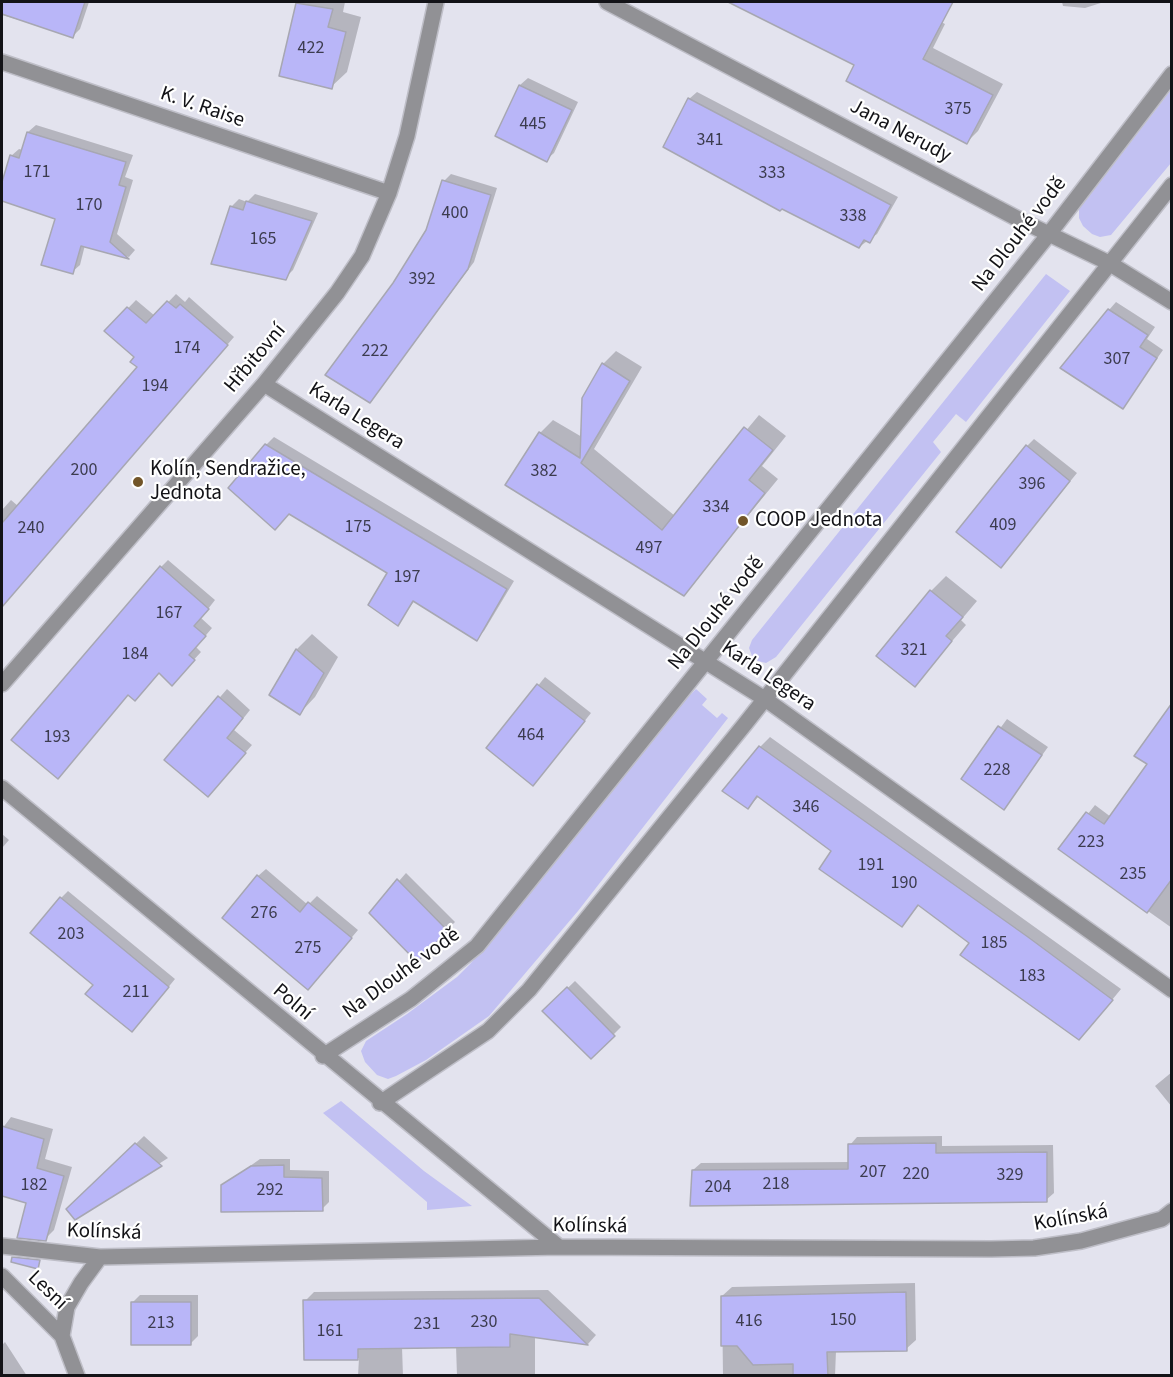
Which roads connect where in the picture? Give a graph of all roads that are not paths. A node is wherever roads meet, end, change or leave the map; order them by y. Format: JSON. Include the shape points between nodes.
{"nodes":[{"id":1,"x":436,"y":2,"type":"edge"},
{"id":2,"x":607,"y":2,"type":"edge"},
{"id":3,"x":2,"y":62,"type":"edge"},
{"id":4,"x":1172,"y":74,"type":"edge"},
{"id":5,"x":1172,"y":185,"type":"edge"},
{"id":6,"x":389,"y":192,"type":"junction"},
{"id":7,"x":1049,"y":234,"type":"junction"},
{"id":8,"x":1109,"y":263,"type":"junction"},
{"id":9,"x":1172,"y":302,"type":"edge"},
{"id":10,"x":264,"y":384,"type":"junction"},
{"id":11,"x":707,"y":661,"type":"junction"},
{"id":12,"x":2,"y":684,"type":"edge"},
{"id":13,"x":765,"y":699,"type":"junction"},
{"id":14,"x":2,"y":788,"type":"edge"},
{"id":15,"x":1172,"y":990,"type":"edge"},
{"id":16,"x":323,"y":1056,"type":"junction"},
{"id":17,"x":381,"y":1103,"type":"junction"},
{"id":18,"x":1168,"y":1217,"type":"edge"},
{"id":19,"x":2,"y":1246,"type":"edge"},
{"id":20,"x":559,"y":1247,"type":"junction"},
{"id":21,"x":100,"y":1257,"type":"junction"},
{"id":22,"x":2,"y":1276,"type":"edge"},
{"id":23,"x":62,"y":1336,"type":"junction"},
{"id":24,"x":77,"y":1376,"type":"edge"}],
"edges":[{"from":1,"to":6,"type":"street","name":"Hřbitovní","via":[[407,136]]},
{"from":2,"to":7,"type":"street","name":"Jana Nerudy"},
{"from":3,"to":6,"type":"street","name":"K. V. Raise"},
{"from":4,"to":7,"type":"street","name":"Na Dlouhé vodě"},
{"from":5,"to":8,"type":"street"},
{"from":6,"to":10,"type":"street","name":"Hřbitovní","via":[[362,256]]},
{"from":7,"to":8,"type":"street","name":"Jana Nerudy"},
{"from":7,"to":11,"type":"street","name":"Na Dlouhé vodě"},
{"from":8,"to":9,"type":"street","name":"Jana Nerudy"},
{"from":8,"to":13,"type":"street"},
{"from":10,"to":11,"type":"street","name":"Karla Legera"},
{"from":10,"to":12,"type":"street","name":"Hřbitovní"},
{"from":11,"to":13,"type":"street","name":"Karla Legera"},
{"from":11,"to":16,"type":"street","name":"Na Dlouhé vodě","via":[[477,946],[411,999]]},
{"from":13,"to":15,"type":"street","name":"Karla Legera"},
{"from":13,"to":17,"type":"street","via":[[529,990],[488,1031]]},
{"from":14,"to":16,"type":"street","name":"Polní"},
{"from":16,"to":17,"type":"street","name":"Polní"},
{"from":17,"to":20,"type":"street","name":"Polní"},
{"from":18,"to":20,"type":"street","name":"Kolínská","via":[[1120,1232],[1034,1248]]},
{"from":19,"to":21,"type":"street","name":"Kolínská"},
{"from":20,"to":21,"type":"street","name":"Kolínská"},
{"from":21,"to":23,"type":"street","name":"Lesní","via":[[67,1307]]},
{"from":22,"to":23,"type":"street","name":"Lesní"},
{"from":23,"to":24,"type":"street","name":"Lesní"}]}
